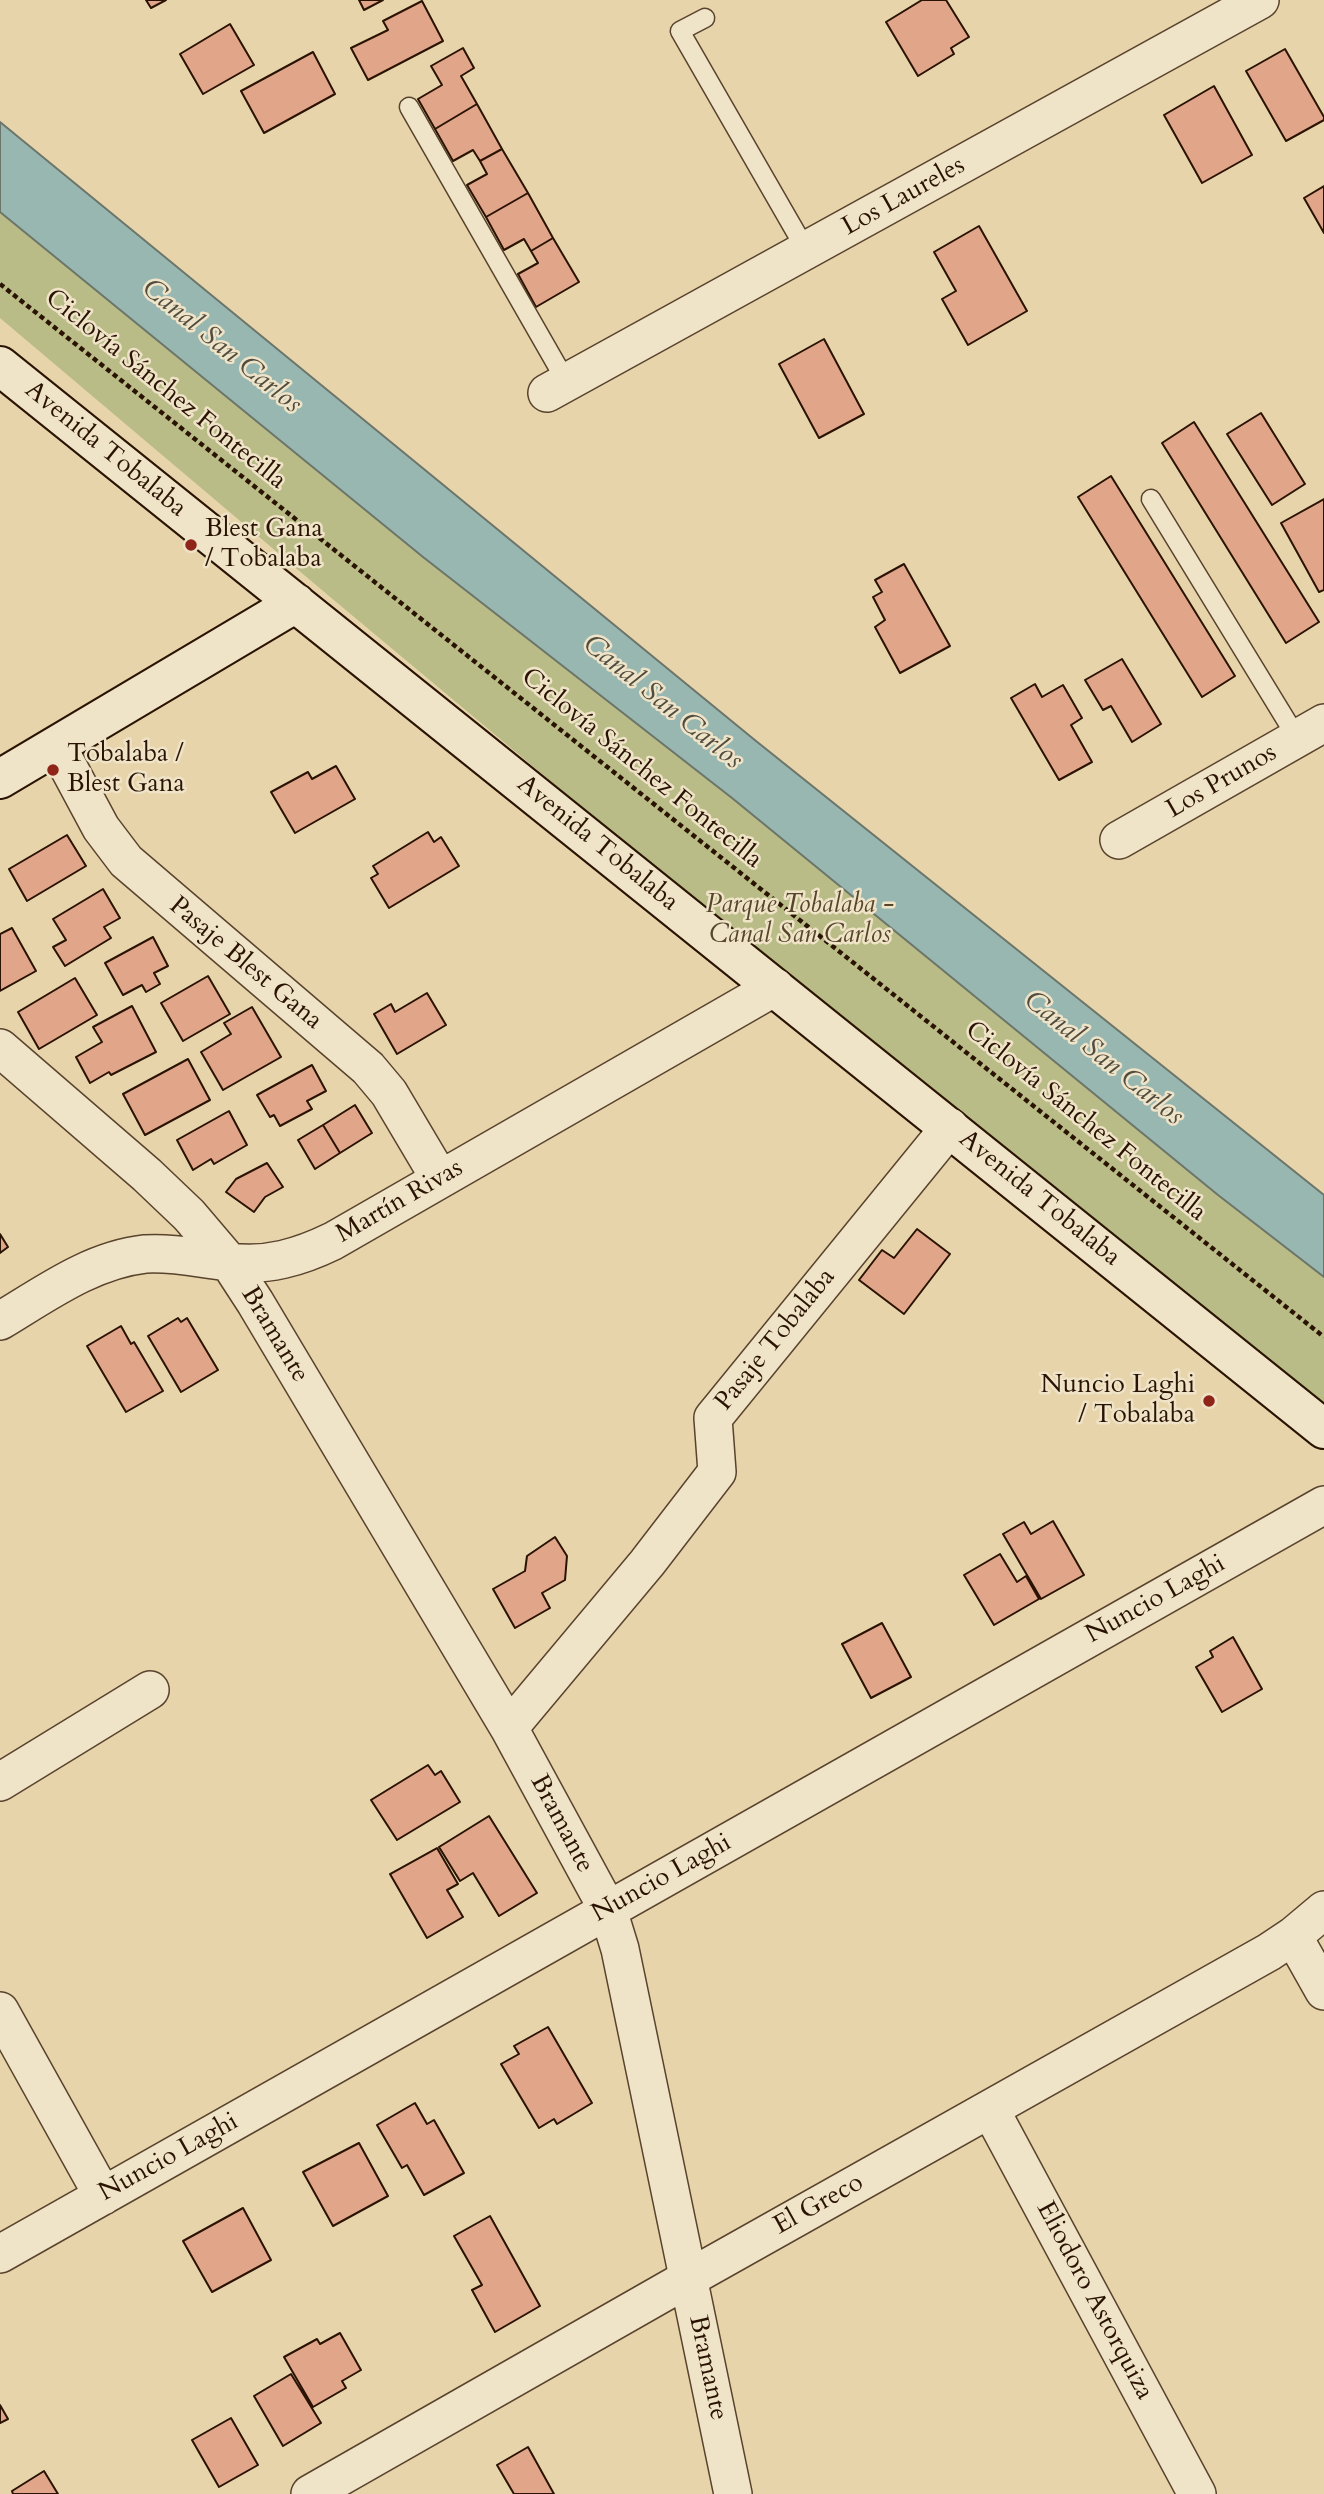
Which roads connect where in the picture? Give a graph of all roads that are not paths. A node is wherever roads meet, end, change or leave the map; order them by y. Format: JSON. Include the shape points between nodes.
{"nodes":[{"id":1,"x":1260,"y":0,"type":"edge"},
{"id":2,"x":705,"y":18,"type":"dead end"},
{"id":3,"x":410,"y":107,"type":"dead end"},
{"id":4,"x":806,"y":250,"type":"junction"},
{"id":5,"x":0,"y":366,"type":"edge"},
{"id":6,"x":557,"y":388,"type":"joint"},
{"id":7,"x":1151,"y":499,"type":"dead end"},
{"id":8,"x":296,"y":603,"type":"junction"},
{"id":9,"x":1311,"y":731,"type":"edge"},
{"id":10,"x":57,"y":746,"type":"junction"},
{"id":11,"x":0,"y":779,"type":"edge"},
{"id":12,"x":1119,"y":840,"type":"dead end"},
{"id":13,"x":775,"y":987,"type":"junction"},
{"id":14,"x":0,"y":1048,"type":"edge"},
{"id":15,"x":950,"y":1127,"type":"junction"},
{"id":16,"x":440,"y":1179,"type":"junction"},
{"id":17,"x":229,"y":1262,"type":"junction"},
{"id":18,"x":0,"y":1321,"type":"edge"},
{"id":19,"x":1324,"y":1429,"type":"edge"},
{"id":20,"x":1324,"y":1505,"type":"edge"},
{"id":21,"x":150,"y":1690,"type":"dead end"},
{"id":22,"x":509,"y":1728,"type":"junction"},
{"id":23,"x":0,"y":1782,"type":"edge"},
{"id":24,"x":608,"y":1910,"type":"junction"},
{"id":25,"x":1324,"y":1910,"type":"edge"},
{"id":26,"x":1293,"y":1936,"type":"junction"},
{"id":27,"x":1324,"y":1991,"type":"edge"},
{"id":28,"x":0,"y":2011,"type":"edge"},
{"id":29,"x":990,"y":2109,"type":"junction"},
{"id":30,"x":103,"y":2196,"type":"junction"},
{"id":31,"x":0,"y":2254,"type":"edge"},
{"id":32,"x":689,"y":2278,"type":"junction"},
{"id":33,"x":310,"y":2494,"type":"edge"},
{"id":34,"x":733,"y":2494,"type":"edge"},
{"id":35,"x":1197,"y":2494,"type":"edge"}],
"edges":[{"from":1,"to":4,"type":"street","name":"Los Laureles"},
{"from":2,"to":4,"type":"lane","via":[[680,31]]},
{"from":3,"to":6,"type":"lane"},
{"from":4,"to":6,"type":"street","name":"Los Laureles"},
{"from":5,"to":8,"type":"main road","name":"Avenida Tobalaba"},
{"from":7,"to":9,"type":"lane"},
{"from":8,"to":10,"type":"main road"},
{"from":8,"to":13,"type":"main road","name":"Avenida Tobalaba"},
{"from":9,"to":12,"type":"street","name":"Los Prunos"},
{"from":10,"to":11,"type":"main road"},
{"from":10,"to":16,"type":"street","name":"Pasaje Blest Gana","via":[[101,828],[126,861],[368,1068],[389,1093]]},
{"from":13,"to":15,"type":"main road","name":"Avenida Tobalaba"},
{"from":13,"to":16,"type":"street","name":"Martín Rivas"},
{"from":14,"to":17,"type":"street","via":[[147,1175]]},
{"from":15,"to":19,"type":"main road","name":"Avenida Tobalaba"},
{"from":15,"to":22,"type":"street","name":"Pasaje Tobalaba","via":[[713,1418],[718,1472]]},
{"from":16,"to":17,"type":"street","name":"Martín Rivas","via":[[306,1254],[253,1264]]},
{"from":17,"to":18,"type":"street","name":"Martín Rivas","via":[[181,1255],[120,1258],[73,1277]]},
{"from":17,"to":22,"type":"street","name":"Bramante"},
{"from":20,"to":24,"type":"street","name":"Nuncio Laghi"},
{"from":21,"to":23,"type":"street"},
{"from":22,"to":24,"type":"street","name":"Bramante"},
{"from":24,"to":30,"type":"street","name":"Nuncio Laghi"},
{"from":24,"to":32,"type":"street","name":"Bramante"},
{"from":25,"to":26,"type":"street","name":"El Greco"},
{"from":26,"to":27,"type":"street"},
{"from":26,"to":29,"type":"street","name":"El Greco"},
{"from":28,"to":30,"type":"street"},
{"from":29,"to":32,"type":"street","name":"El Greco"},
{"from":29,"to":35,"type":"street","name":"Eliodoro Astorquiza"},
{"from":30,"to":31,"type":"street","name":"Nuncio Laghi"},
{"from":32,"to":33,"type":"street","name":"El Greco"},
{"from":32,"to":34,"type":"street","name":"Bramante"}]}
